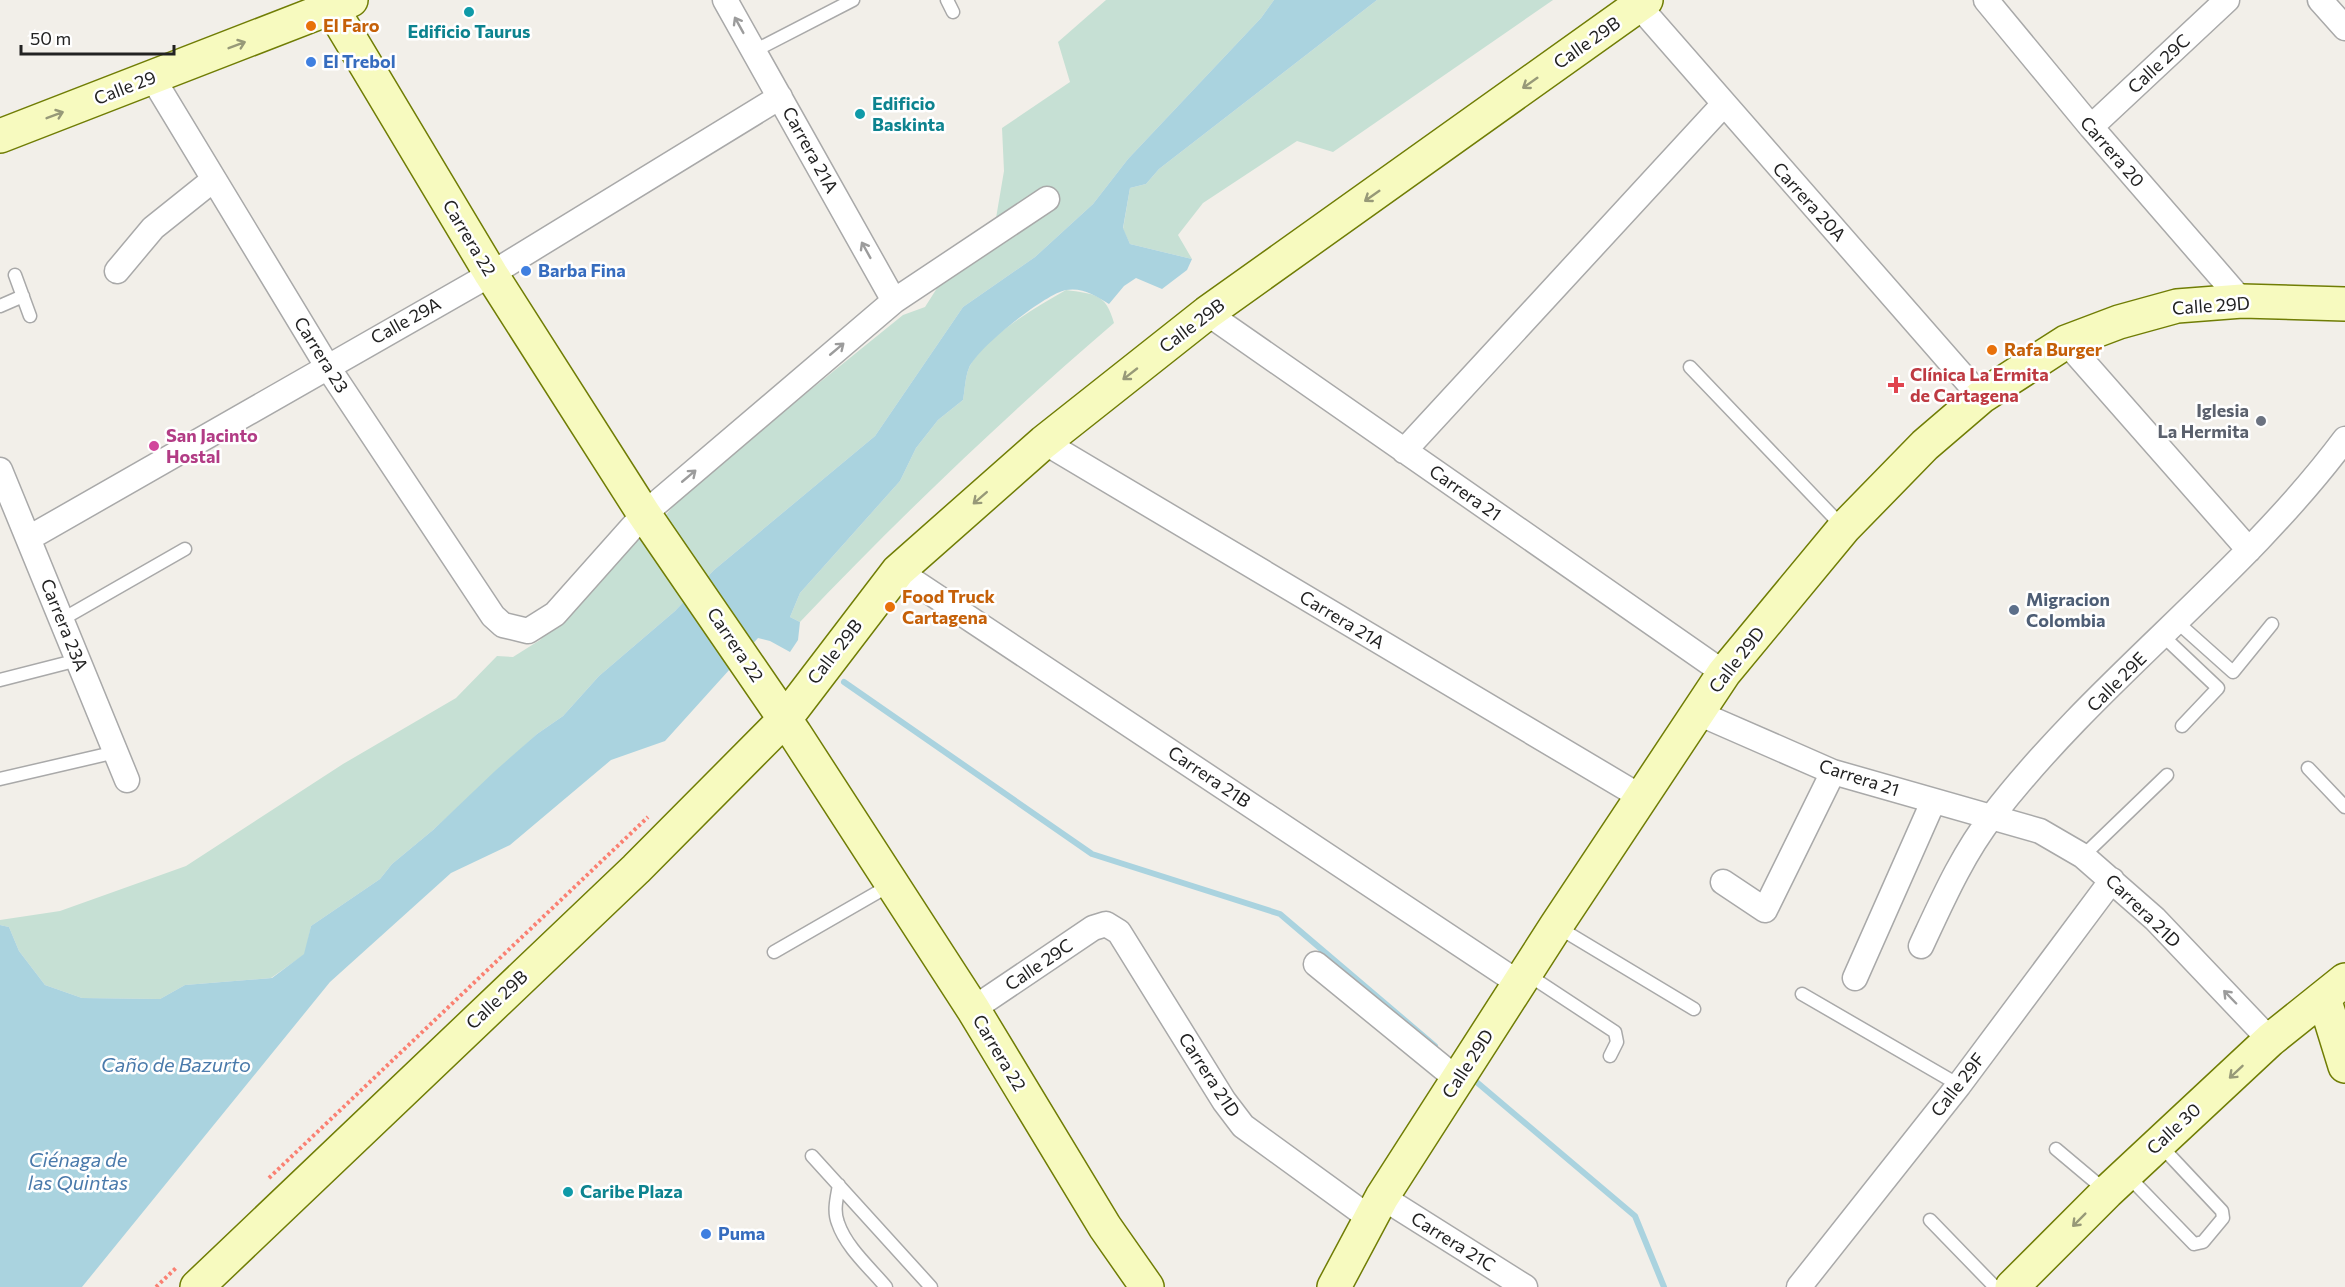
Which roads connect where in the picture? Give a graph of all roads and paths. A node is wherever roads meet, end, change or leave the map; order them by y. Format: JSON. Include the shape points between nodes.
{"nodes":[{"id":1,"x":725,"y":0,"type":"edge"},
{"id":2,"x":853,"y":0,"type":"edge"},
{"id":3,"x":947,"y":0,"type":"edge"},
{"id":4,"x":1986,"y":0,"type":"edge"},
{"id":5,"x":2227,"y":0,"type":"edge"},
{"id":6,"x":2320,"y":0,"type":"edge"},
{"id":7,"x":337,"y":3,"type":"edge"},
{"id":8,"x":1643,"y":3,"type":"edge"},
{"id":9,"x":953,"y":12,"type":"dead end"},
{"id":10,"x":2345,"y":28,"type":"edge"},
{"id":11,"x":754,"y":51,"type":"junction"},
{"id":12,"x":152,"y":77,"type":"junction"},
{"id":13,"x":780,"y":97,"type":"junction"},
{"id":14,"x":1723,"y":105,"type":"junction"},
{"id":15,"x":2091,"y":127,"type":"junction"},
{"id":16,"x":0,"y":136,"type":"edge"},
{"id":17,"x":213,"y":180,"type":"junction"},
{"id":18,"x":1047,"y":199,"type":"dead end"},
{"id":19,"x":117,"y":271,"type":"dead end"},
{"id":20,"x":491,"y":274,"type":"junction"},
{"id":21,"x":15,"y":275,"type":"dead end"},
{"id":22,"x":23,"y":296,"type":"junction"},
{"id":23,"x":894,"y":301,"type":"junction"},
{"id":24,"x":2242,"y":301,"type":"junction"},
{"id":25,"x":2345,"y":304,"type":"edge"},
{"id":26,"x":0,"y":306,"type":"edge"},
{"id":27,"x":1206,"y":314,"type":"junction"},
{"id":28,"x":30,"y":316,"type":"dead end"},
{"id":29,"x":2066,"y":342,"type":"junction"},
{"id":30,"x":327,"y":366,"type":"junction"},
{"id":31,"x":1690,"y":367,"type":"dead end"},
{"id":32,"x":1981,"y":397,"type":"junction"},
{"id":33,"x":2345,"y":439,"type":"edge"},
{"id":34,"x":1044,"y":442,"type":"junction"},
{"id":35,"x":1404,"y":451,"type":"junction"},
{"id":36,"x":0,"y":470,"type":"edge"},
{"id":37,"x":650,"y":522,"type":"junction"},
{"id":38,"x":1844,"y":528,"type":"junction"},
{"id":39,"x":29,"y":538,"type":"junction"},
{"id":40,"x":184,"y":549,"type":"dead end"},
{"id":41,"x":2249,"y":550,"type":"junction"},
{"id":42,"x":898,"y":571,"type":"junction"},
{"id":43,"x":62,"y":620,"type":"junction"},
{"id":44,"x":2272,"y":624,"type":"dead end"},
{"id":45,"x":2170,"y":629,"type":"junction"},
{"id":46,"x":78,"y":660,"type":"junction"},
{"id":47,"x":2233,"y":672,"type":"junction"},
{"id":48,"x":1724,"y":673,"type":"junction"},
{"id":49,"x":0,"y":680,"type":"edge"},
{"id":50,"x":2218,"y":688,"type":"junction"},
{"id":51,"x":1698,"y":713,"type":"junction"},
{"id":52,"x":784,"y":718,"type":"junction"},
{"id":53,"x":2182,"y":726,"type":"dead end"},
{"id":54,"x":116,"y":752,"type":"junction"},
{"id":55,"x":2307,"y":768,"type":"dead end"},
{"id":56,"x":1833,"y":771,"type":"junction"},
{"id":57,"x":2167,"y":775,"type":"dead end"},
{"id":58,"x":0,"y":779,"type":"edge"},
{"id":59,"x":127,"y":780,"type":"dead end"},
{"id":60,"x":1641,"y":797,"type":"junction"},
{"id":61,"x":1933,"y":802,"type":"junction"},
{"id":62,"x":2345,"y":807,"type":"edge"},
{"id":63,"x":650,"y":814,"type":"dead end"},
{"id":64,"x":1992,"y":816,"type":"junction"},
{"id":65,"x":2083,"y":856,"type":"junction"},
{"id":66,"x":2112,"y":880,"type":"junction"},
{"id":67,"x":1722,"y":882,"type":"dead end"},
{"id":68,"x":892,"y":885,"type":"junction"},
{"id":69,"x":1106,"y":924,"type":"joint"},
{"id":70,"x":1556,"y":926,"type":"junction"},
{"id":71,"x":1921,"y":946,"type":"dead end"},
{"id":72,"x":774,"y":952,"type":"dead end"},
{"id":73,"x":1316,"y":964,"type":"dead end"},
{"id":74,"x":1523,"y":978,"type":"junction"},
{"id":75,"x":1855,"y":978,"type":"dead end"},
{"id":76,"x":2334,"y":989,"type":"edge"},
{"id":77,"x":1802,"y":994,"type":"dead end"},
{"id":78,"x":972,"y":1009,"type":"junction"},
{"id":79,"x":1694,"y":1009,"type":"dead end"},
{"id":80,"x":2270,"y":1040,"type":"junction"},
{"id":81,"x":1610,"y":1056,"type":"dead end"},
{"id":82,"x":2345,"y":1066,"type":"edge"},
{"id":83,"x":1458,"y":1080,"type":"junction"},
{"id":84,"x":1959,"y":1085,"type":"junction"},
{"id":85,"x":2159,"y":1143,"type":"junction"},
{"id":86,"x":2056,"y":1149,"type":"dead end"},
{"id":87,"x":812,"y":1156,"type":"dead end"},
{"id":88,"x":266,"y":1182,"type":"dead end"},
{"id":89,"x":2117,"y":1183,"type":"junction"},
{"id":90,"x":839,"y":1185,"type":"junction"},
{"id":91,"x":1377,"y":1208,"type":"junction"},
{"id":92,"x":1930,"y":1220,"type":"dead end"},
{"id":93,"x":189,"y":1275,"type":"edge"},
{"id":94,"x":156,"y":1287,"type":"edge"},
{"id":95,"x":886,"y":1287,"type":"edge"},
{"id":96,"x":931,"y":1287,"type":"edge"},
{"id":97,"x":1147,"y":1287,"type":"edge"},
{"id":98,"x":1334,"y":1287,"type":"edge"},
{"id":99,"x":1524,"y":1287,"type":"edge"},
{"id":100,"x":1799,"y":1287,"type":"edge"},
{"id":101,"x":1995,"y":1287,"type":"edge"},
{"id":102,"x":2012,"y":1287,"type":"edge"}],
"edges":[{"from":11,"to":1,"type":"street","name":"Carrera 21A","one_way":true},
{"from":2,"to":11,"type":"lane"},
{"from":3,"to":9,"type":"lane"},
{"from":4,"to":15,"type":"street","name":"Carrera 20"},
{"from":5,"to":15,"type":"street","name":"Calle 29C"},
{"from":6,"to":10,"type":"street"},
{"from":12,"to":7,"type":"street","name":"Calle 29","one_way":true},
{"from":7,"to":20,"type":"street","name":"Carrera 22"},
{"from":8,"to":14,"type":"street","name":"Carrera 20A"},
{"from":8,"to":27,"type":"street","name":"Calle 29B","one_way":true},
{"from":11,"to":13,"type":"street","name":"Carrera 21A"},
{"from":16,"to":12,"type":"street","name":"Calle 29","one_way":true},
{"from":12,"to":17,"type":"street","name":"Carrera 23"},
{"from":13,"to":20,"type":"street","name":"Calle 29A"},
{"from":23,"to":13,"type":"street","name":"Carrera 21A","one_way":true},
{"from":14,"to":32,"type":"street","name":"Carrera 20A"},
{"from":14,"to":35,"type":"street"},
{"from":15,"to":24,"type":"street","name":"Carrera 20"},
{"from":17,"to":19,"type":"street","via":[[153,228]]},
{"from":17,"to":30,"type":"street","name":"Carrera 23"},
{"from":18,"to":23,"type":"street"},
{"from":20,"to":30,"type":"street","name":"Calle 29A"},
{"from":20,"to":37,"type":"street","name":"Carrera 22"},
{"from":21,"to":22,"type":"lane"},
{"from":22,"to":26,"type":"lane"},
{"from":22,"to":28,"type":"lane"},
{"from":37,"to":23,"type":"street","one_way":true},
{"from":24,"to":25,"type":"street","name":"Calle 29D"},
{"from":24,"to":29,"type":"street","name":"Calle 29D","via":[[2177,306]]},
{"from":27,"to":34,"type":"street","name":"Calle 29B","one_way":true},
{"from":27,"to":35,"type":"street","name":"Carrera 21"},
{"from":29,"to":32,"type":"street","name":"Calle 29D"},
{"from":29,"to":41,"type":"street"},
{"from":30,"to":37,"type":"street","name":"Carrera 23","via":[[503,625],[528,631],[555,614]]},
{"from":30,"to":39,"type":"street","name":"Calle 29A"},
{"from":31,"to":38,"type":"lane"},
{"from":32,"to":38,"type":"street","name":"Calle 29D","via":[[1925,445]]},
{"from":33,"to":41,"type":"street","name":"Calle 29E"},
{"from":34,"to":42,"type":"street","name":"Calle 29B","one_way":true},
{"from":34,"to":60,"type":"street","name":"Carrera 21A"},
{"from":35,"to":48,"type":"street","name":"Carrera 21"},
{"from":36,"to":39,"type":"street","name":"Carrera 23A"},
{"from":37,"to":52,"type":"street","name":"Carrera 22"},
{"from":38,"to":48,"type":"street","name":"Calle 29D"},
{"from":39,"to":43,"type":"street","name":"Carrera 23A"},
{"from":40,"to":43,"type":"lane"},
{"from":41,"to":45,"type":"street","name":"Calle 29E"},
{"from":42,"to":52,"type":"street","name":"Calle 29B"},
{"from":42,"to":74,"type":"street","name":"Carrera 21B"},
{"from":43,"to":46,"type":"street","name":"Carrera 23A"},
{"from":44,"to":47,"type":"lane"},
{"from":45,"to":47,"type":"lane"},
{"from":45,"to":50,"type":"lane"},
{"from":45,"to":64,"type":"street","name":"Calle 29E","via":[[2051,748]]},
{"from":46,"to":49,"type":"lane"},
{"from":46,"to":54,"type":"street","name":"Carrera 23A"},
{"from":47,"to":50,"type":"lane"},
{"from":48,"to":51,"type":"street","name":"Calle 29D"},
{"from":50,"to":53,"type":"lane"},
{"from":51,"to":56,"type":"street","name":"Carrera 21"},
{"from":51,"to":60,"type":"street","name":"Calle 29D"},
{"from":52,"to":68,"type":"street","name":"Carrera 22"},
{"from":52,"to":93,"type":"street","name":"Calle 29B","via":[[636,868]]},
{"from":54,"to":58,"type":"lane"},
{"from":54,"to":59,"type":"street","name":"Carrera 23A"},
{"from":55,"to":62,"type":"lane"},
{"from":56,"to":61,"type":"street","name":"Carrera 21"},
{"from":56,"to":67,"type":"street","via":[[1765,910]]},
{"from":57,"to":65,"type":"lane"},
{"from":60,"to":70,"type":"street","name":"Calle 29D"},
{"from":61,"to":64,"type":"street","name":"Carrera 21"},
{"from":61,"to":75,"type":"street"},
{"from":63,"to":88,"type":"path"},
{"from":64,"to":65,"type":"street","name":"Carrera 21D","via":[[2040,831]]},
{"from":64,"to":71,"type":"street","name":"Calle 29E","via":[[1952,880]]},
{"from":65,"to":66,"type":"street","name":"Carrera 21D"},
{"from":80,"to":66,"type":"street","name":"Carrera 21D","one_way":true,"via":[[2155,919]]},
{"from":66,"to":84,"type":"street","name":"Calle 29F"},
{"from":68,"to":72,"type":"lane"},
{"from":68,"to":78,"type":"street","name":"Carrera 22"},
{"from":69,"to":78,"type":"street","name":"Calle 29C","via":[[1093,928]]},
{"from":69,"to":91,"type":"street","name":"Carrera 21D","via":[[1119,932],[1243,1126]]},
{"from":70,"to":74,"type":"street","name":"Calle 29D"},
{"from":70,"to":79,"type":"lane"},
{"from":73,"to":83,"type":"street"},
{"from":74,"to":81,"type":"lane","via":[[1615,1032],[1617,1042]]},
{"from":74,"to":83,"type":"street","name":"Calle 29D"},
{"from":76,"to":80,"type":"street","name":"Calle 30"},
{"from":76,"to":82,"type":"street"},
{"from":77,"to":84,"type":"lane"},
{"from":78,"to":97,"type":"street","name":"Carrera 22","via":[[1105,1227]]},
{"from":80,"to":85,"type":"street","name":"Calle 30","one_way":true},
{"from":83,"to":91,"type":"street","name":"Calle 29D"},
{"from":84,"to":100,"type":"street","name":"Calle 29F"},
{"from":85,"to":89,"type":"street","name":"Calle 30"},
{"from":85,"to":89,"type":"lane","via":[[2222,1211],[2223,1218],[2203,1242],[2194,1244]]},
{"from":86,"to":89,"type":"lane"},
{"from":87,"to":90,"type":"lane"},
{"from":89,"to":102,"type":"street","name":"Calle 30","one_way":true},
{"from":90,"to":95,"type":"lane","via":[[837,1222]]},
{"from":90,"to":96,"type":"lane"},
{"from":91,"to":98,"type":"street","name":"Calle 29D"},
{"from":91,"to":99,"type":"street","name":"Carrera 21C"},
{"from":92,"to":101,"type":"lane"},
{"from":93,"to":94,"type":"path"}]}
